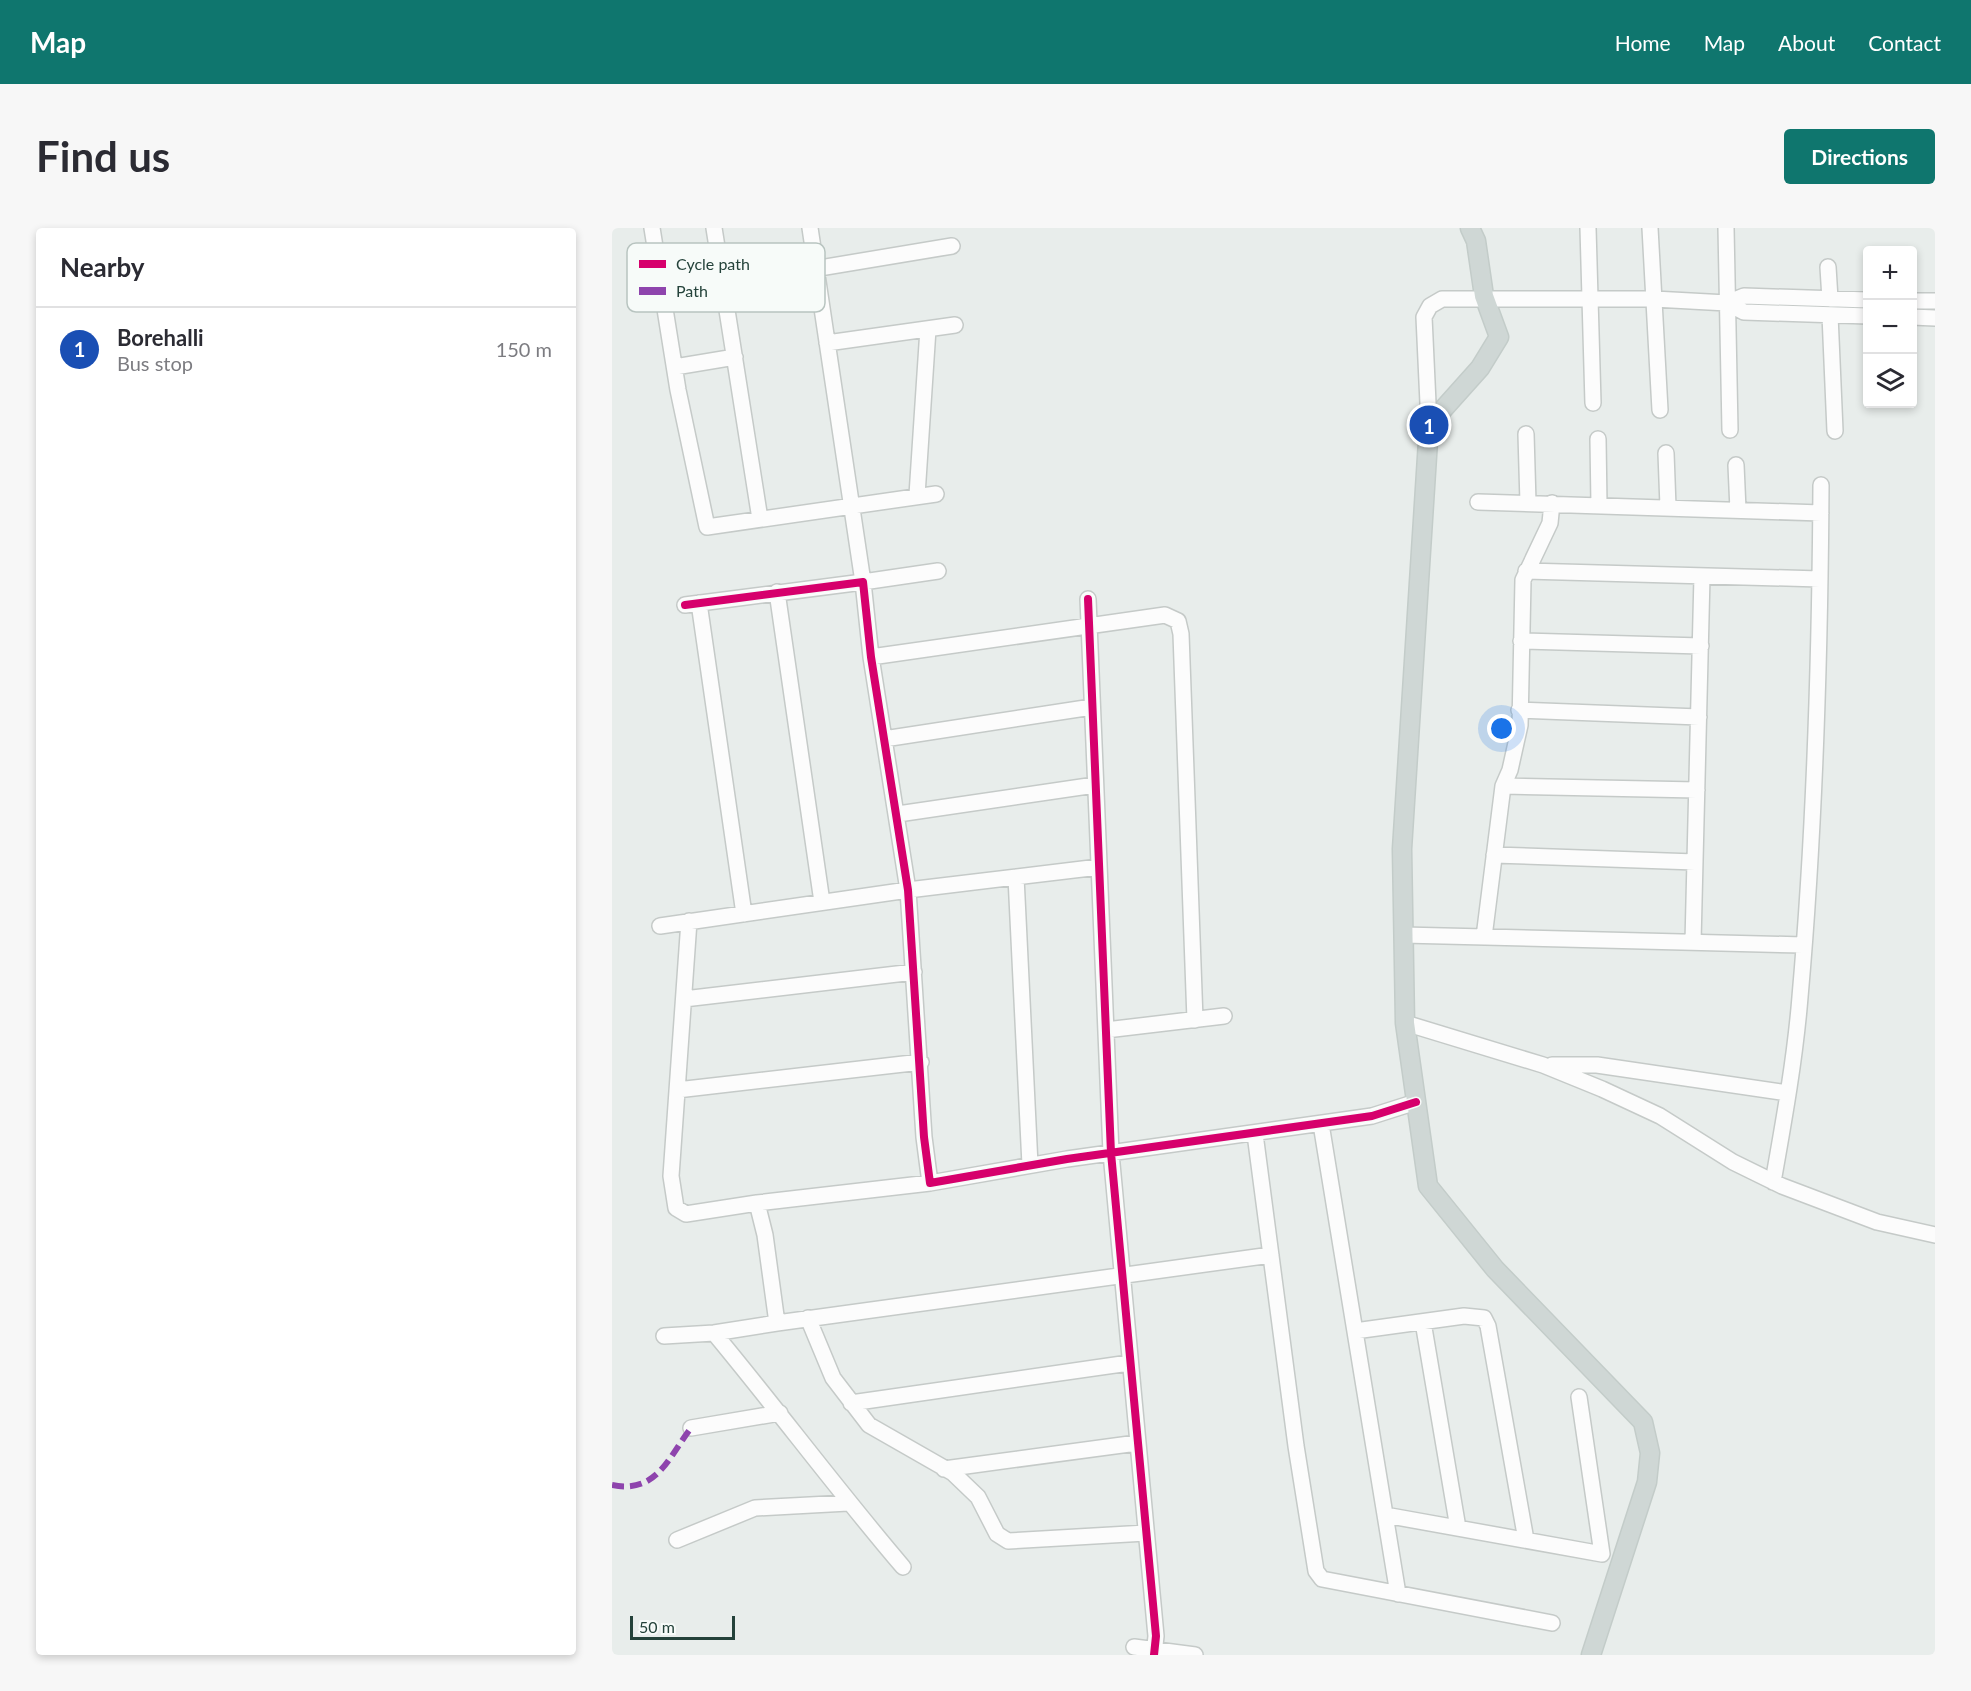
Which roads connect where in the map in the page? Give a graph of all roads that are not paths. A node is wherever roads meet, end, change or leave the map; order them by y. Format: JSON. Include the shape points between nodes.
{"nodes":[{"id":1,"x":652,"y":228,"type":"edge"},
{"id":2,"x":714,"y":228,"type":"edge"},
{"id":3,"x":810,"y":228,"type":"edge"},
{"id":4,"x":1470,"y":228,"type":"edge"},
{"id":5,"x":1588,"y":228,"type":"edge"},
{"id":6,"x":1650,"y":228,"type":"edge"},
{"id":7,"x":1726,"y":228,"type":"edge"},
{"id":8,"x":654,"y":243,"type":"edge"},
{"id":9,"x":716,"y":243,"type":"edge"},
{"id":10,"x":812,"y":243,"type":"edge"},
{"id":11,"x":952,"y":246,"type":"dead end"},
{"id":12,"x":825,"y":267,"type":"edge"},
{"id":13,"x":1828,"y":267,"type":"dead end"},
{"id":14,"x":1484,"y":296,"type":"junction"},
{"id":15,"x":1589,"y":298,"type":"junction"},
{"id":16,"x":1654,"y":298,"type":"junction"},
{"id":17,"x":1830,"y":299,"type":"junction"},
{"id":18,"x":1863,"y":300,"type":"edge"},
{"id":19,"x":1917,"y":301,"type":"edge"},
{"id":20,"x":1935,"y":301,"type":"edge"},
{"id":21,"x":1727,"y":303,"type":"junction"},
{"id":22,"x":666,"y":312,"type":"edge"},
{"id":23,"x":728,"y":312,"type":"edge"},
{"id":24,"x":822,"y":312,"type":"edge"},
{"id":25,"x":1830,"y":315,"type":"junction"},
{"id":26,"x":1863,"y":316,"type":"edge"},
{"id":27,"x":1917,"y":317,"type":"edge"},
{"id":28,"x":1935,"y":318,"type":"edge"},
{"id":29,"x":956,"y":325,"type":"dead end"},
{"id":30,"x":928,"y":328,"type":"junction"},
{"id":31,"x":827,"y":343,"type":"junction"},
{"id":32,"x":735,"y":357,"type":"junction"},
{"id":33,"x":675,"y":367,"type":"junction"},
{"id":34,"x":1593,"y":403,"type":"dead end"},
{"id":35,"x":1660,"y":410,"type":"dead end"},
{"id":36,"x":1429,"y":425,"type":"junction"},
{"id":37,"x":1730,"y":430,"type":"dead end"},
{"id":38,"x":1835,"y":431,"type":"dead end"},
{"id":39,"x":1526,"y":434,"type":"dead end"},
{"id":40,"x":1598,"y":439,"type":"dead end"},
{"id":41,"x":1666,"y":453,"type":"dead end"},
{"id":42,"x":1736,"y":465,"type":"dead end"},
{"id":43,"x":1821,"y":484,"type":"dead end"},
{"id":44,"x":936,"y":494,"type":"dead end"},
{"id":45,"x":917,"y":495,"type":"junction"},
{"id":46,"x":1478,"y":502,"type":"dead end"},
{"id":47,"x":1528,"y":502,"type":"junction"},
{"id":48,"x":1552,"y":503,"type":"junction"},
{"id":49,"x":851,"y":505,"type":"junction"},
{"id":50,"x":1599,"y":505,"type":"junction"},
{"id":51,"x":1668,"y":507,"type":"junction"},
{"id":52,"x":1738,"y":510,"type":"junction"},
{"id":53,"x":1821,"y":513,"type":"junction"},
{"id":54,"x":760,"y":519,"type":"junction"},
{"id":55,"x":938,"y":571,"type":"dead end"},
{"id":56,"x":1526,"y":571,"type":"junction"},
{"id":57,"x":1702,"y":576,"type":"junction"},
{"id":58,"x":1820,"y":579,"type":"junction"},
{"id":59,"x":863,"y":582,"type":"junction"},
{"id":60,"x":777,"y":592,"type":"junction"},
{"id":61,"x":1088,"y":599,"type":"dead end"},
{"id":62,"x":1089,"y":627,"type":"junction"},
{"id":63,"x":1521,"y":641,"type":"junction"},
{"id":64,"x":1701,"y":646,"type":"junction"},
{"id":65,"x":871,"y":657,"type":"junction"},
{"id":66,"x":1092,"y":707,"type":"junction"},
{"id":67,"x":1519,"y":710,"type":"junction"},
{"id":68,"x":1699,"y":717,"type":"junction"},
{"id":69,"x":884,"y":739,"type":"junction"},
{"id":70,"x":1095,"y":785,"type":"junction"},
{"id":71,"x":1503,"y":786,"type":"junction"},
{"id":72,"x":1697,"y":790,"type":"junction"},
{"id":73,"x":898,"y":814,"type":"junction"},
{"id":74,"x":1494,"y":855,"type":"junction"},
{"id":75,"x":1695,"y":862,"type":"junction"},
{"id":76,"x":1099,"y":867,"type":"junction"},
{"id":77,"x":1016,"y":877,"type":"junction"},
{"id":78,"x":908,"y":890,"type":"junction"},
{"id":79,"x":822,"y":902,"type":"junction"},
{"id":80,"x":744,"y":914,"type":"junction"},
{"id":81,"x":689,"y":921,"type":"junction"},
{"id":82,"x":660,"y":926,"type":"dead end"},
{"id":83,"x":1403,"y":935,"type":"junction"},
{"id":84,"x":1484,"y":937,"type":"junction"},
{"id":85,"x":1693,"y":942,"type":"junction"},
{"id":86,"x":1803,"y":945,"type":"junction"},
{"id":87,"x":914,"y":972,"type":"junction"},
{"id":88,"x":684,"y":999,"type":"junction"},
{"id":89,"x":1224,"y":1016,"type":"dead end"},
{"id":90,"x":1195,"y":1020,"type":"junction"},
{"id":91,"x":1405,"y":1023,"type":"junction"},
{"id":92,"x":1106,"y":1030,"type":"junction"},
{"id":93,"x":921,"y":1062,"type":"junction"},
{"id":94,"x":1543,"y":1065,"type":"junction"},
{"id":95,"x":677,"y":1090,"type":"junction"},
{"id":96,"x":1788,"y":1093,"type":"junction"},
{"id":97,"x":1416,"y":1102,"type":"junction"},
{"id":98,"x":1321,"y":1124,"type":"junction"},
{"id":99,"x":1255,"y":1134,"type":"junction"},
{"id":100,"x":1111,"y":1153,"type":"junction"},
{"id":101,"x":1030,"y":1165,"type":"junction"},
{"id":102,"x":1773,"y":1182,"type":"junction"},
{"id":103,"x":930,"y":1183,"type":"junction"},
{"id":104,"x":757,"y":1203,"type":"junction"},
{"id":105,"x":1935,"y":1235,"type":"edge"},
{"id":106,"x":1271,"y":1255,"type":"junction"},
{"id":107,"x":1122,"y":1275,"type":"junction"},
{"id":108,"x":808,"y":1318,"type":"junction"},
{"id":109,"x":1423,"y":1322,"type":"junction"},
{"id":110,"x":777,"y":1323,"type":"junction"},
{"id":111,"x":1355,"y":1331,"type":"junction"},
{"id":112,"x":714,"y":1333,"type":"junction"},
{"id":113,"x":664,"y":1336,"type":"dead end"},
{"id":114,"x":1129,"y":1363,"type":"junction"},
{"id":115,"x":1579,"y":1397,"type":"dead end"},
{"id":116,"x":851,"y":1403,"type":"junction"},
{"id":117,"x":780,"y":1413,"type":"junction"},
{"id":118,"x":692,"y":1428,"type":"dead end"},
{"id":119,"x":1137,"y":1443,"type":"junction"},
{"id":120,"x":944,"y":1469,"type":"junction"},
{"id":121,"x":848,"y":1503,"type":"junction"},
{"id":122,"x":1385,"y":1515,"type":"junction"},
{"id":123,"x":1458,"y":1528,"type":"junction"},
{"id":124,"x":1146,"y":1533,"type":"junction"},
{"id":125,"x":677,"y":1540,"type":"dead end"},
{"id":126,"x":1526,"y":1540,"type":"junction"},
{"id":127,"x":903,"y":1567,"type":"dead end"},
{"id":128,"x":1398,"y":1594,"type":"junction"},
{"id":129,"x":1552,"y":1623,"type":"dead end"},
{"id":130,"x":1134,"y":1647,"type":"dead end"},
{"id":131,"x":1154,"y":1652,"type":"edge"},
{"id":132,"x":1195,"y":1655,"type":"edge"},
{"id":133,"x":1591,"y":1655,"type":"edge"}],
"edges":[{"from":1,"to":8,"type":"street"},
{"from":2,"to":9,"type":"street"},
{"from":3,"to":10,"type":"street"},
{"from":4,"to":14,"type":"main road","via":[[1476,241]]},
{"from":5,"to":15,"type":"street"},
{"from":6,"to":16,"type":"street"},
{"from":7,"to":21,"type":"street"},
{"from":11,"to":12,"type":"street"},
{"from":13,"to":17,"type":"street"},
{"from":14,"to":15,"type":"street"},
{"from":14,"to":36,"type":"main road","via":[[1499,337],[1480,368]]},
{"from":14,"to":36,"type":"street","via":[[1442,298],[1426,310]]},
{"from":15,"to":16,"type":"street"},
{"from":15,"to":34,"type":"street"},
{"from":16,"to":21,"type":"street"},
{"from":16,"to":35,"type":"street"},
{"from":17,"to":18,"type":"street"},
{"from":17,"to":21,"type":"street","via":[[1744,296]]},
{"from":19,"to":20,"type":"street"},
{"from":21,"to":25,"type":"street","via":[[1744,312]]},
{"from":21,"to":37,"type":"street"},
{"from":22,"to":33,"type":"street"},
{"from":23,"to":32,"type":"street"},
{"from":24,"to":31,"type":"street"},
{"from":25,"to":26,"type":"street"},
{"from":25,"to":38,"type":"street"},
{"from":27,"to":28,"type":"street"},
{"from":29,"to":30,"type":"street"},
{"from":30,"to":31,"type":"street"},
{"from":30,"to":45,"type":"street"},
{"from":31,"to":49,"type":"street"},
{"from":32,"to":33,"type":"street"},
{"from":32,"to":54,"type":"street"},
{"from":33,"to":54,"type":"street","via":[[707,527]]},
{"from":36,"to":83,"type":"main road","via":[[1402,849]]},
{"from":39,"to":47,"type":"street"},
{"from":40,"to":50,"type":"street"},
{"from":41,"to":51,"type":"street"},
{"from":42,"to":52,"type":"street"},
{"from":43,"to":53,"type":"street"},
{"from":44,"to":45,"type":"street"},
{"from":45,"to":49,"type":"street"},
{"from":46,"to":47,"type":"street"},
{"from":47,"to":48,"type":"street"},
{"from":48,"to":50,"type":"street"},
{"from":48,"to":56,"type":"street","via":[[1550,523]]},
{"from":49,"to":54,"type":"street"},
{"from":49,"to":59,"type":"street"},
{"from":50,"to":51,"type":"street"},
{"from":51,"to":52,"type":"street"},
{"from":52,"to":53,"type":"street"},
{"from":53,"to":58,"type":"street"},
{"from":55,"to":59,"type":"street"},
{"from":56,"to":57,"type":"street"},
{"from":56,"to":63,"type":"street","via":[[1522,580]]},
{"from":57,"to":58,"type":"street"},
{"from":57,"to":64,"type":"street"},
{"from":58,"to":86,"type":"street","via":[[1814,804]]},
{"from":59,"to":60,"type":"street"},
{"from":59,"to":65,"type":"street"},
{"from":60,"to":79,"type":"street"},
{"from":60,"to":80,"type":"street","via":[[692,604]]},
{"from":61,"to":62,"type":"street"},
{"from":62,"to":65,"type":"street"},
{"from":62,"to":66,"type":"street"},
{"from":62,"to":90,"type":"street","via":[[1166,615],[1178,621]]},
{"from":63,"to":64,"type":"street"},
{"from":63,"to":67,"type":"street"},
{"from":64,"to":68,"type":"street"},
{"from":65,"to":69,"type":"street"},
{"from":66,"to":69,"type":"street"},
{"from":66,"to":70,"type":"street"},
{"from":67,"to":68,"type":"street"},
{"from":67,"to":71,"type":"street","via":[[1515,750]]},
{"from":68,"to":72,"type":"street"},
{"from":69,"to":73,"type":"street"},
{"from":70,"to":73,"type":"street"},
{"from":70,"to":76,"type":"street"},
{"from":71,"to":72,"type":"street"},
{"from":71,"to":74,"type":"street"},
{"from":72,"to":75,"type":"street"},
{"from":73,"to":78,"type":"street"},
{"from":74,"to":75,"type":"street"},
{"from":74,"to":84,"type":"street"},
{"from":75,"to":85,"type":"street"},
{"from":76,"to":77,"type":"street"},
{"from":76,"to":92,"type":"street"},
{"from":77,"to":78,"type":"street"},
{"from":77,"to":101,"type":"street"},
{"from":78,"to":79,"type":"street"},
{"from":78,"to":87,"type":"street"},
{"from":79,"to":80,"type":"street"},
{"from":80,"to":81,"type":"street"},
{"from":81,"to":82,"type":"street"},
{"from":81,"to":88,"type":"street"},
{"from":83,"to":84,"type":"street"},
{"from":83,"to":91,"type":"main road"},
{"from":84,"to":85,"type":"street"},
{"from":85,"to":86,"type":"street"},
{"from":86,"to":96,"type":"street"},
{"from":87,"to":88,"type":"street"},
{"from":87,"to":93,"type":"street"},
{"from":88,"to":95,"type":"street"},
{"from":89,"to":90,"type":"street"},
{"from":90,"to":92,"type":"street"},
{"from":91,"to":94,"type":"street"},
{"from":91,"to":97,"type":"main road"},
{"from":92,"to":100,"type":"street"},
{"from":93,"to":95,"type":"street"},
{"from":93,"to":103,"type":"street"},
{"from":94,"to":96,"type":"street","via":[[1597,1065]]},
{"from":94,"to":102,"type":"street","via":[[1660,1116]]},
{"from":95,"to":104,"type":"street","via":[[671,1176],[676,1208],[686,1214]]},
{"from":96,"to":102,"type":"street"},
{"from":97,"to":98,"type":"street","via":[[1372,1116]]},
{"from":97,"to":133,"type":"main road","via":[[1428,1186],[1495,1269],[1643,1422],[1650,1453],[1647,1482]]},
{"from":98,"to":99,"type":"street"},
{"from":98,"to":111,"type":"street"},
{"from":99,"to":100,"type":"street"},
{"from":99,"to":106,"type":"street"},
{"from":100,"to":101,"type":"street"},
{"from":100,"to":107,"type":"street"},
{"from":101,"to":103,"type":"street"},
{"from":102,"to":105,"type":"street","via":[[1876,1222]]},
{"from":103,"to":104,"type":"street"},
{"from":104,"to":110,"type":"street"},
{"from":106,"to":107,"type":"street"},
{"from":106,"to":128,"type":"street","via":[[1316,1571],[1322,1579]]},
{"from":107,"to":108,"type":"street"},
{"from":107,"to":114,"type":"street"},
{"from":108,"to":110,"type":"street"},
{"from":108,"to":116,"type":"street","via":[[833,1378]]},
{"from":109,"to":111,"type":"street"},
{"from":109,"to":123,"type":"street"},
{"from":109,"to":126,"type":"street","via":[[1474,1316],[1484,1318],[1488,1326]]},
{"from":110,"to":112,"type":"street"},
{"from":111,"to":122,"type":"street"},
{"from":112,"to":113,"type":"street"},
{"from":112,"to":117,"type":"street"},
{"from":114,"to":116,"type":"street"},
{"from":114,"to":119,"type":"street"},
{"from":115,"to":126,"type":"street","via":[[1602,1554]]},
{"from":116,"to":120,"type":"street","via":[[868,1425]]},
{"from":117,"to":118,"type":"street"},
{"from":117,"to":121,"type":"street"},
{"from":119,"to":120,"type":"street"},
{"from":119,"to":124,"type":"street"},
{"from":120,"to":124,"type":"street","via":[[978,1497],[997,1534],[1008,1541]]},
{"from":121,"to":125,"type":"street","via":[[755,1508]]},
{"from":121,"to":127,"type":"street"},
{"from":122,"to":123,"type":"street"},
{"from":122,"to":128,"type":"street"},
{"from":123,"to":126,"type":"street"},
{"from":124,"to":131,"type":"street","via":[[1156,1636]]},
{"from":128,"to":129,"type":"street"},
{"from":130,"to":131,"type":"street"},
{"from":131,"to":132,"type":"street"}]}
